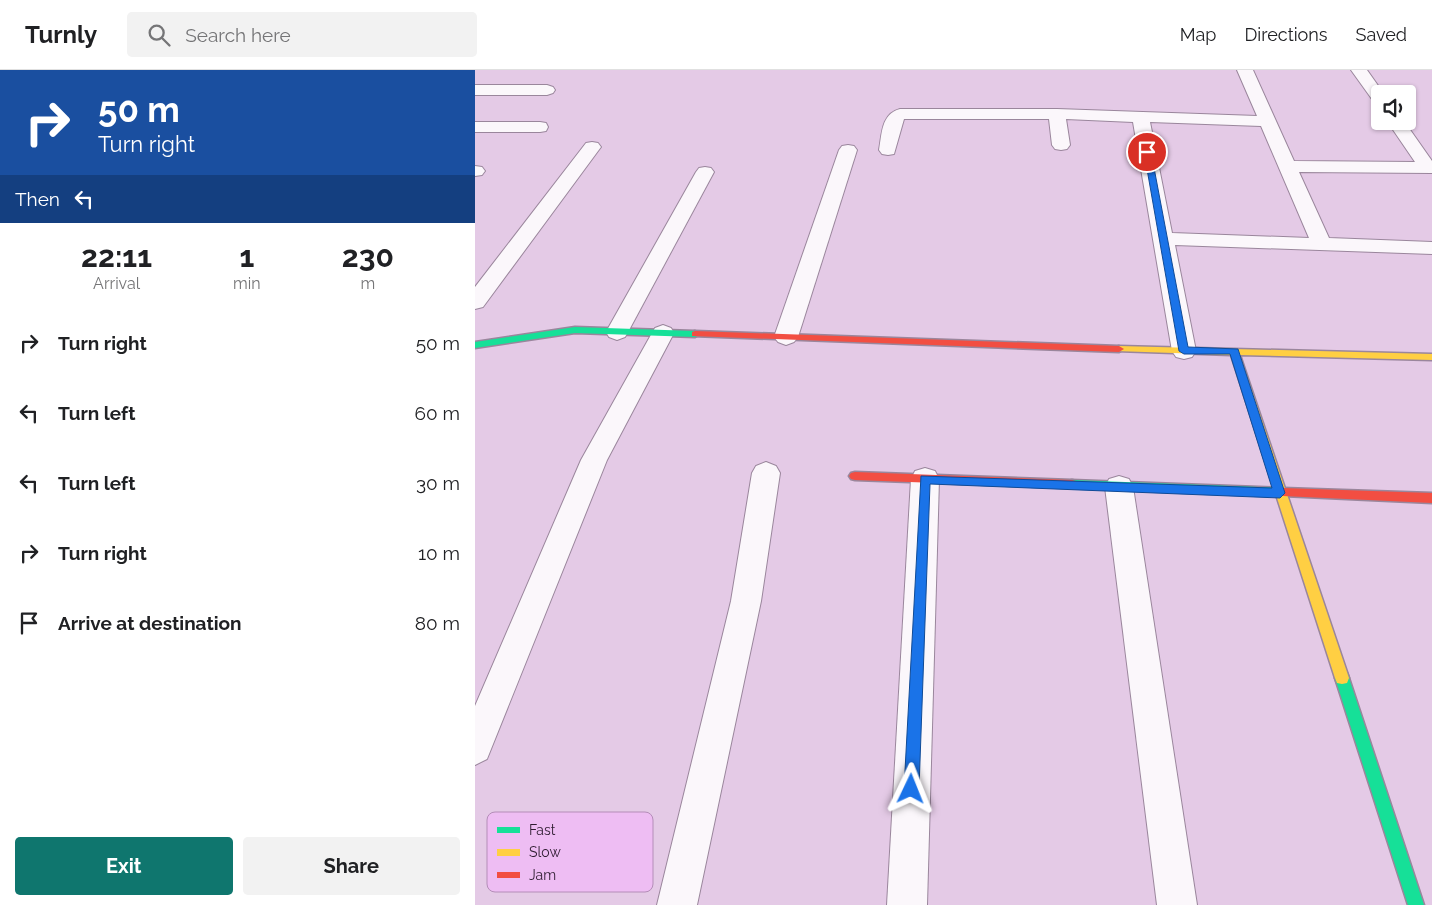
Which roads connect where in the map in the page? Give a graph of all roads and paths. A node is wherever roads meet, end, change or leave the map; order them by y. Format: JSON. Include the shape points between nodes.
{"nodes":[{"id":1,"x":1245,"y":70,"type":"edge"},
{"id":2,"x":1359,"y":70,"type":"edge"},
{"id":3,"x":1371,"y":87,"type":"edge"},
{"id":4,"x":475,"y":90,"type":"edge"},
{"id":5,"x":547,"y":90,"type":"dead end"},
{"id":6,"x":1057,"y":114,"type":"junction"},
{"id":7,"x":1141,"y":117,"type":"junction"},
{"id":8,"x":1267,"y":121,"type":"junction"},
{"id":9,"x":475,"y":127,"type":"edge"},
{"id":10,"x":540,"y":127,"type":"dead end"},
{"id":11,"x":1402,"y":130,"type":"edge"},
{"id":12,"x":1061,"y":145,"type":"dead end"},
{"id":13,"x":592,"y":147,"type":"dead end"},
{"id":14,"x":848,"y":150,"type":"dead end"},
{"id":15,"x":888,"y":150,"type":"dead end"},
{"id":16,"x":1287,"y":166,"type":"junction"},
{"id":17,"x":1430,"y":168,"type":"edge"},
{"id":18,"x":705,"y":172,"type":"dead end"},
{"id":19,"x":1163,"y":239,"type":"junction"},
{"id":20,"x":1322,"y":245,"type":"junction"},
{"id":21,"x":1432,"y":248,"type":"edge"},
{"id":22,"x":475,"y":302,"type":"edge"},
{"id":23,"x":617,"y":332,"type":"junction"},
{"id":24,"x":663,"y":333,"type":"junction"},
{"id":25,"x":786,"y":337,"type":"junction"},
{"id":26,"x":475,"y":346,"type":"edge"},
{"id":27,"x":1184,"y":351,"type":"junction"},
{"id":28,"x":1234,"y":351,"type":"junction"},
{"id":29,"x":1432,"y":357,"type":"edge"},
{"id":30,"x":766,"y":472,"type":"dead end"},
{"id":31,"x":855,"y":476,"type":"dead end"},
{"id":32,"x":925,"y":479,"type":"junction"},
{"id":33,"x":1119,"y":487,"type":"junction"},
{"id":34,"x":1280,"y":493,"type":"junction"},
{"id":35,"x":1432,"y":498,"type":"edge"},
{"id":36,"x":475,"y":748,"type":"edge"},
{"id":37,"x":677,"y":905,"type":"edge"},
{"id":38,"x":907,"y":905,"type":"edge"},
{"id":39,"x":1177,"y":905,"type":"edge"},
{"id":40,"x":1416,"y":905,"type":"edge"}],
"edges":[{"from":1,"to":8,"type":"street"},
{"from":2,"to":3,"type":"street"},
{"from":4,"to":5,"type":"street"},
{"from":6,"to":7,"type":"street"},
{"from":6,"to":12,"type":"street"},
{"from":6,"to":15,"type":"street","via":[[900,114],[894,118]]},
{"from":7,"to":8,"type":"street"},
{"from":7,"to":19,"type":"street"},
{"from":8,"to":16,"type":"street"},
{"from":9,"to":10,"type":"street"},
{"from":11,"to":17,"type":"street"},
{"from":13,"to":22,"type":"street"},
{"from":14,"to":25,"type":"street"},
{"from":16,"to":17,"type":"street"},
{"from":16,"to":20,"type":"street"},
{"from":18,"to":23,"type":"street"},
{"from":19,"to":20,"type":"street"},
{"from":19,"to":27,"type":"street"},
{"from":20,"to":21,"type":"street"},
{"from":23,"to":24,"type":"street"},
{"from":23,"to":26,"type":"street","via":[[575,330]]},
{"from":24,"to":25,"type":"street"},
{"from":24,"to":36,"type":"street","via":[[594,460]]},
{"from":25,"to":27,"type":"street"},
{"from":27,"to":28,"type":"street"},
{"from":28,"to":29,"type":"street"},
{"from":28,"to":34,"type":"street"},
{"from":30,"to":37,"type":"street","via":[[746,601]]},
{"from":31,"to":32,"type":"street"},
{"from":32,"to":33,"type":"street"},
{"from":32,"to":38,"type":"street"},
{"from":33,"to":34,"type":"street"},
{"from":33,"to":39,"type":"street"},
{"from":34,"to":35,"type":"street"},
{"from":34,"to":40,"type":"street"}]}
